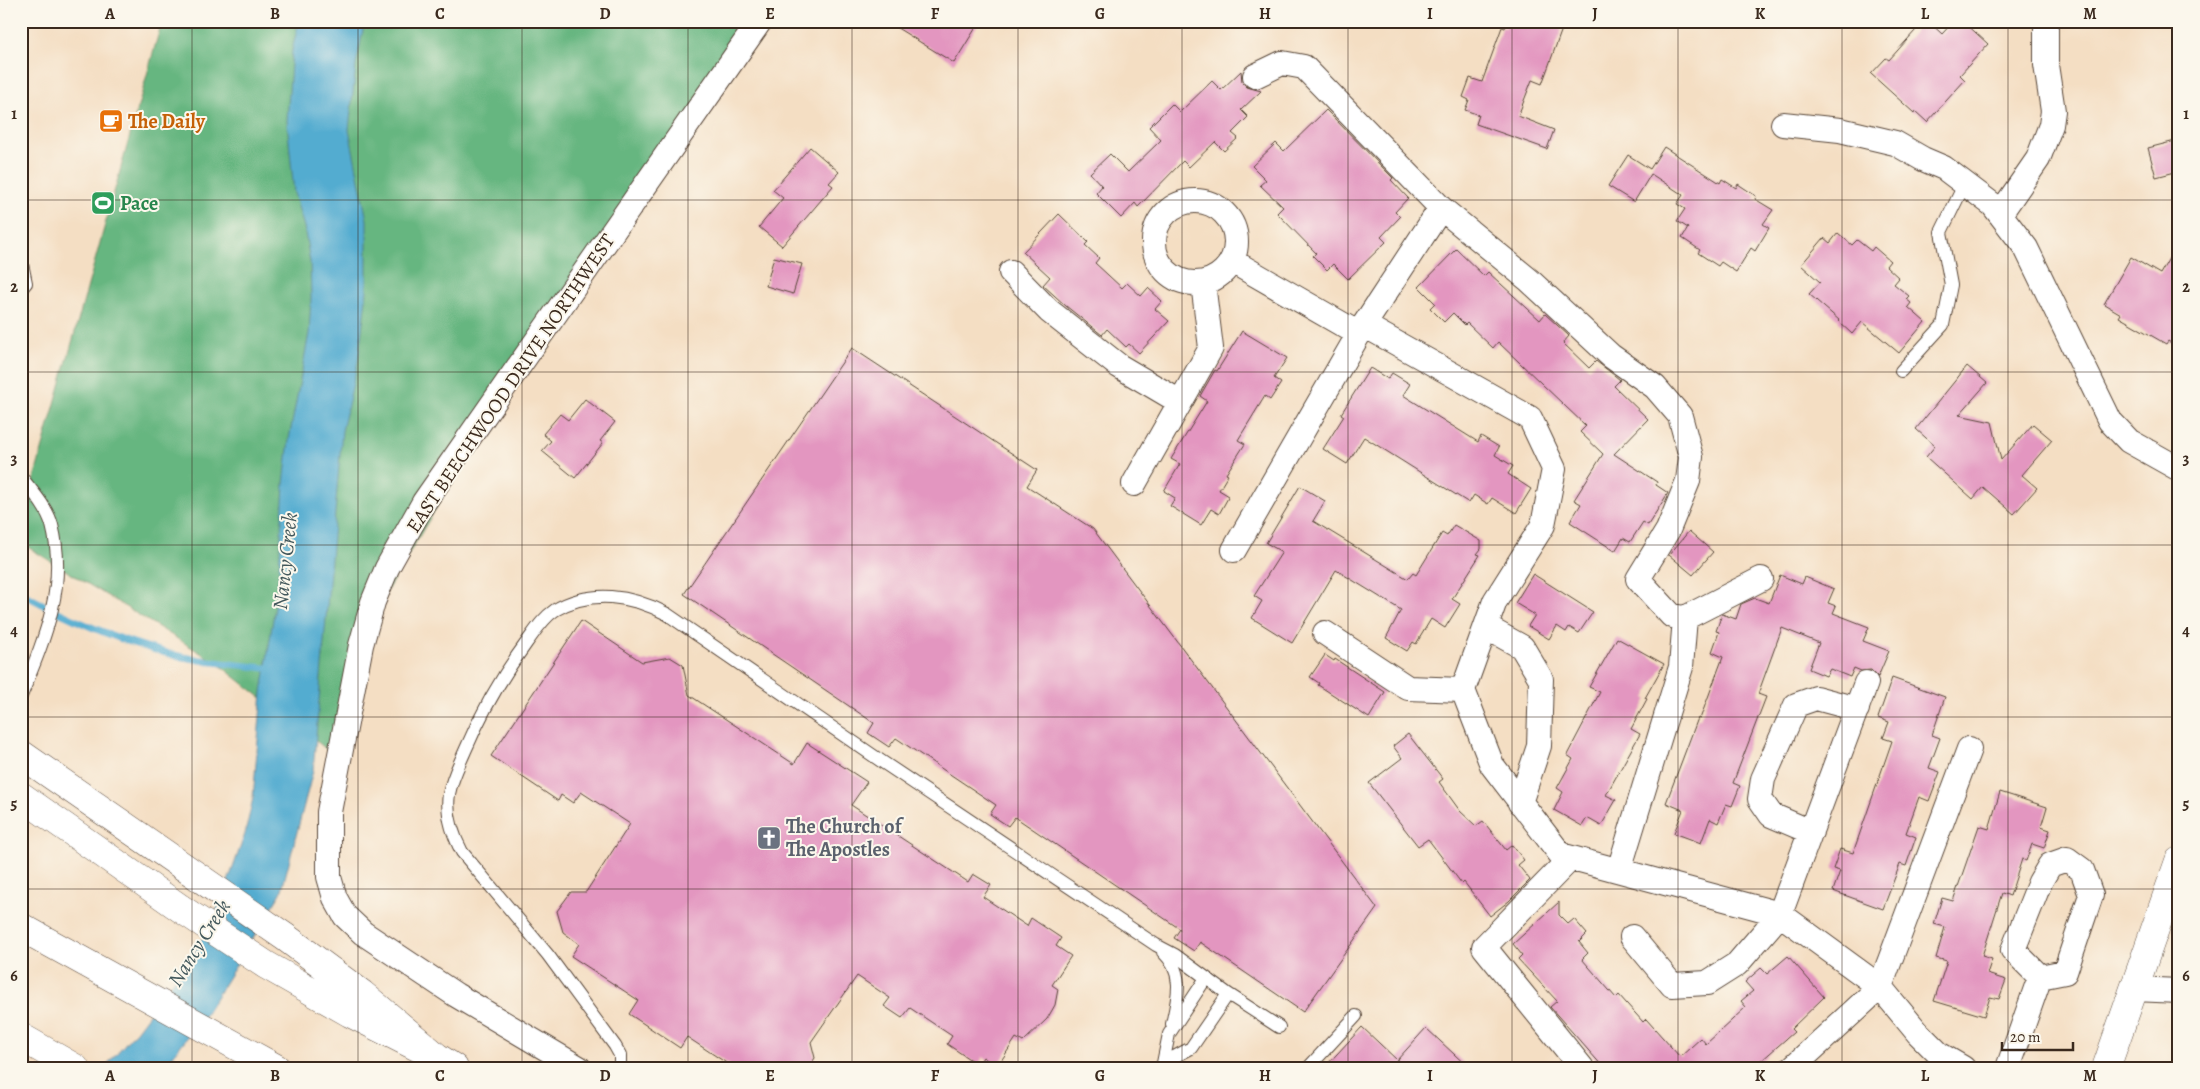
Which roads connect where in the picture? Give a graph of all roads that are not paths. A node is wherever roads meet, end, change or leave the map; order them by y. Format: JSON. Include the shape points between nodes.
{"nodes":[{"id":1,"x":760,"y":21,"type":"edge"},
{"id":2,"x":2046,"y":21,"type":"edge"},
{"id":3,"x":1255,"y":76,"type":"dead end"},
{"id":4,"x":1782,"y":124,"type":"dead end"},
{"id":5,"x":1965,"y":183,"type":"junction"},
{"id":6,"x":1441,"y":208,"type":"junction"},
{"id":7,"x":2000,"y":214,"type":"junction"},
{"id":8,"x":21,"y":259,"type":"edge"},
{"id":9,"x":1232,"y":261,"type":"junction"},
{"id":10,"x":1011,"y":272,"type":"dead end"},
{"id":11,"x":1202,"y":282,"type":"junction"},
{"id":12,"x":21,"y":289,"type":"edge"},
{"id":13,"x":1361,"y":329,"type":"junction"},
{"id":14,"x":1901,"y":371,"type":"dead end"},
{"id":15,"x":1180,"y":402,"type":"junction"},
{"id":16,"x":2179,"y":469,"type":"edge"},
{"id":17,"x":21,"y":477,"type":"edge"},
{"id":18,"x":1134,"y":484,"type":"dead end"},
{"id":19,"x":1234,"y":550,"type":"dead end"},
{"id":20,"x":1761,"y":579,"type":"dead end"},
{"id":21,"x":1684,"y":618,"type":"junction"},
{"id":22,"x":1486,"y":627,"type":"junction"},
{"id":23,"x":1325,"y":633,"type":"dead end"},
{"id":24,"x":1866,"y":684,"type":"dead end"},
{"id":25,"x":1463,"y":690,"type":"junction"},
{"id":26,"x":21,"y":696,"type":"edge"},
{"id":27,"x":1857,"y":709,"type":"junction"},
{"id":28,"x":1969,"y":749,"type":"dead end"},
{"id":29,"x":21,"y":754,"type":"edge"},
{"id":30,"x":21,"y":796,"type":"edge"},
{"id":31,"x":1520,"y":802,"type":"junction"},
{"id":32,"x":1811,"y":832,"type":"junction"},
{"id":33,"x":1571,"y":858,"type":"junction"},
{"id":34,"x":2179,"y":861,"type":"edge"},
{"id":35,"x":1619,"y":870,"type":"junction"},
{"id":36,"x":1780,"y":914,"type":"junction"},
{"id":37,"x":31,"y":933,"type":"edge"},
{"id":38,"x":1632,"y":937,"type":"dead end"},
{"id":39,"x":1156,"y":945,"type":"junction"},
{"id":40,"x":2040,"y":977,"type":"junction"},
{"id":41,"x":1206,"y":978,"type":"junction"},
{"id":42,"x":1880,"y":987,"type":"junction"},
{"id":43,"x":2134,"y":989,"type":"junction"},
{"id":44,"x":2179,"y":991,"type":"edge"},
{"id":45,"x":1228,"y":994,"type":"junction"},
{"id":46,"x":1356,"y":1016,"type":"dead end"},
{"id":47,"x":1278,"y":1027,"type":"dead end"},
{"id":48,"x":1169,"y":1034,"type":"junction"},
{"id":49,"x":21,"y":1037,"type":"edge"},
{"id":50,"x":446,"y":1062,"type":"edge"},
{"id":51,"x":270,"y":1064,"type":"edge"},
{"id":52,"x":1164,"y":1066,"type":"edge"},
{"id":53,"x":75,"y":1068,"type":"edge"},
{"id":54,"x":579,"y":1068,"type":"edge"},
{"id":55,"x":620,"y":1068,"type":"edge"},
{"id":56,"x":1308,"y":1068,"type":"edge"},
{"id":57,"x":1582,"y":1068,"type":"edge"},
{"id":58,"x":1792,"y":1068,"type":"edge"},
{"id":59,"x":1963,"y":1068,"type":"edge"},
{"id":60,"x":2008,"y":1068,"type":"edge"},
{"id":61,"x":2106,"y":1068,"type":"edge"}],
"edges":[{"from":1,"to":54,"type":"street","name":"EAST BEECHWOOD DRIVE NORTHWEST","via":[[424,502],[387,568],[361,645],[329,812],[329,877],[345,916],[363,933],[456,996]]},
{"from":2,"to":7,"type":"street","via":[[2046,65],[2053,111],[2051,125],[2038,159]]},
{"from":3,"to":6,"type":"street","via":[[1282,63],[1304,67]]},
{"from":4,"to":5,"type":"street","via":[[1840,130],[1895,143],[1944,168]]},
{"from":5,"to":7,"type":"street"},
{"from":5,"to":14,"type":"lane","via":[[1941,232],[1951,284],[1943,325]]},
{"from":6,"to":13,"type":"street"},
{"from":6,"to":21,"type":"street","via":[[1529,280],[1611,356],[1655,387],[1680,416],[1691,457],[1688,481],[1668,530],[1638,579],[1672,616]]},
{"from":7,"to":16,"type":"street","via":[[2026,248],[2110,422],[2129,441]]},
{"from":8,"to":12,"type":"lane","via":[[26,283]]},
{"from":9,"to":11,"type":"street","via":[[1218,277]]},
{"from":9,"to":11,"type":"street","via":[[1237,240],[1230,219],[1223,211],[1203,201],[1172,208],[1161,219],[1154,234],[1155,255],[1160,265],[1176,280]]},
{"from":9,"to":13,"type":"street"},
{"from":10,"to":15,"type":"street","via":[[1049,311],[1119,366]]},
{"from":11,"to":15,"type":"street","via":[[1211,348]]},
{"from":13,"to":19,"type":"street"},
{"from":13,"to":22,"type":"street","via":[[1530,418],[1554,469],[1543,525],[1495,601]]},
{"from":15,"to":18,"type":"street"},
{"from":17,"to":26,"type":"lane","via":[[52,524],[57,574],[56,598],[49,624]]},
{"from":20,"to":21,"type":"street"},
{"from":21,"to":35,"type":"street","via":[[1681,667]]},
{"from":22,"to":25,"type":"street"},
{"from":22,"to":31,"type":"street","via":[[1522,648],[1541,679],[1539,746]]},
{"from":23,"to":25,"type":"street","via":[[1408,688]]},
{"from":24,"to":27,"type":"street"},
{"from":25,"to":31,"type":"street","via":[[1492,765]]},
{"from":27,"to":32,"type":"street"},
{"from":27,"to":32,"type":"street","via":[[1816,698],[1796,705],[1763,779],[1760,798],[1771,815]]},
{"from":28,"to":42,"type":"street"},
{"from":29,"to":50,"type":"main road","via":[[286,937]]},
{"from":30,"to":50,"type":"main road","via":[[266,965]]},
{"from":31,"to":33,"type":"street","via":[[1561,855]]},
{"from":32,"to":36,"type":"street"},
{"from":33,"to":35,"type":"street"},
{"from":33,"to":57,"type":"street","via":[[1484,947]]},
{"from":34,"to":43,"type":"main road"},
{"from":35,"to":36,"type":"street"},
{"from":36,"to":38,"type":"street","via":[[1738,964],[1707,982],[1672,985]]},
{"from":36,"to":42,"type":"street"},
{"from":37,"to":51,"type":"main road"},
{"from":39,"to":41,"type":"lane","via":[[1176,955]]},
{"from":39,"to":48,"type":"lane","via":[[1175,967],[1178,979]]},
{"from":39,"to":55,"type":"lane","via":[[667,614],[633,600],[599,595],[570,603],[544,619],[491,694],[452,779],[449,796],[455,838],[462,852],[566,978],[615,1046],[620,1055]]},
{"from":40,"to":40,"type":"street","via":[[2065,972],[2091,895],[2082,870],[2067,859],[2050,865],[2013,950]]},
{"from":40,"to":60,"type":"street"},
{"from":41,"to":45,"type":"lane"},
{"from":41,"to":48,"type":"lane"},
{"from":42,"to":58,"type":"street"},
{"from":42,"to":59,"type":"street","via":[[1939,1054]]},
{"from":43,"to":44,"type":"street"},
{"from":43,"to":61,"type":"main road"},
{"from":45,"to":47,"type":"lane"},
{"from":45,"to":52,"type":"lane","via":[[1190,1048]]},
{"from":46,"to":56,"type":"lane"},
{"from":48,"to":52,"type":"lane"},
{"from":49,"to":53,"type":"main road"}]}
